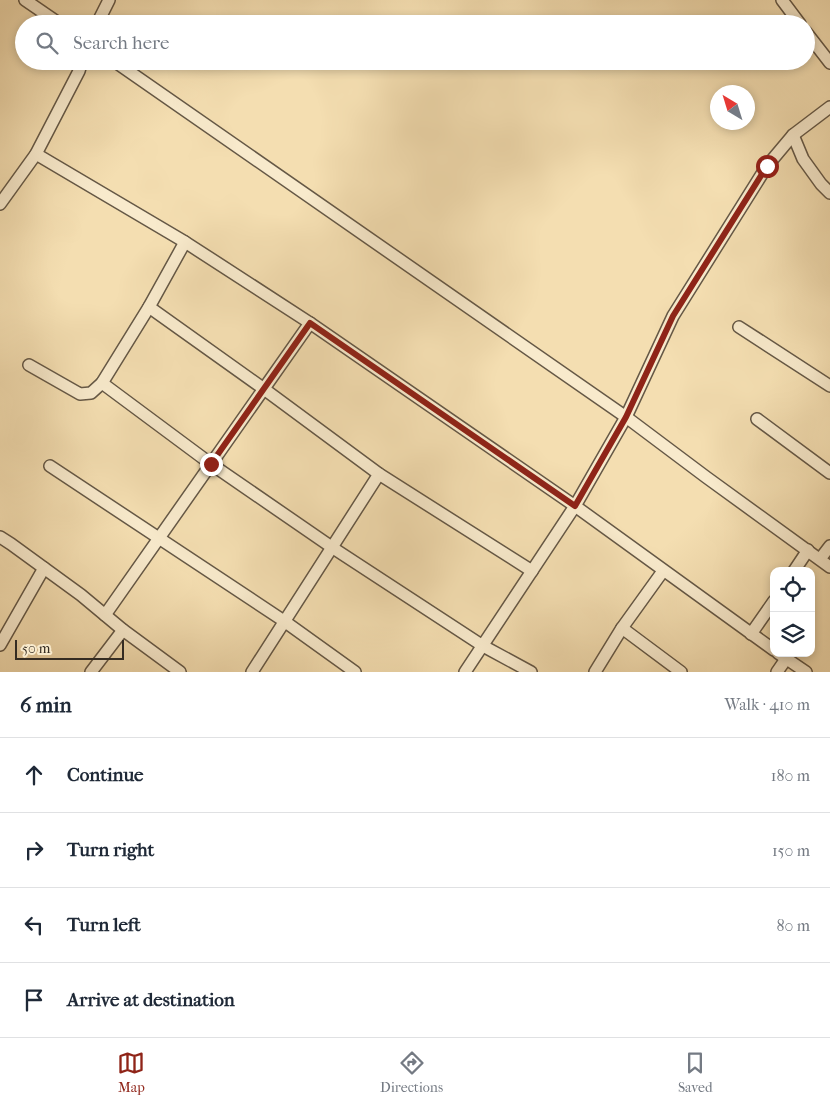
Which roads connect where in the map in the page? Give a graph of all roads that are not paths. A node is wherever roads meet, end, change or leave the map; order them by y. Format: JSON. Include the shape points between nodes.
{"nodes":[{"id":1,"x":26,"y":0,"type":"edge"},
{"id":2,"x":108,"y":0,"type":"edge"},
{"id":3,"x":782,"y":0,"type":"edge"},
{"id":4,"x":47,"y":15,"type":"edge"},
{"id":5,"x":101,"y":15,"type":"edge"},
{"id":6,"x":793,"y":15,"type":"edge"},
{"id":7,"x":815,"y":44,"type":"edge"},
{"id":8,"x":830,"y":63,"type":"edge"},
{"id":9,"x":79,"y":70,"type":"edge"},
{"id":10,"x":127,"y":70,"type":"edge"},
{"id":11,"x":830,"y":107,"type":"edge"},
{"id":12,"x":793,"y":135,"type":"junction"},
{"id":13,"x":36,"y":154,"type":"junction"},
{"id":14,"x":830,"y":193,"type":"edge"},
{"id":15,"x":0,"y":204,"type":"edge"},
{"id":16,"x":185,"y":242,"type":"junction"},
{"id":17,"x":149,"y":307,"type":"junction"},
{"id":18,"x":310,"y":323,"type":"junction"},
{"id":19,"x":739,"y":327,"type":"dead end"},
{"id":20,"x":29,"y":365,"type":"dead end"},
{"id":21,"x":102,"y":383,"type":"junction"},
{"id":22,"x":830,"y":386,"type":"edge"},
{"id":23,"x":264,"y":388,"type":"junction"},
{"id":24,"x":626,"y":417,"type":"junction"},
{"id":25,"x":757,"y":419,"type":"dead end"},
{"id":26,"x":211,"y":464,"type":"junction"},
{"id":27,"x":50,"y":466,"type":"dead end"},
{"id":28,"x":830,"y":473,"type":"edge"},
{"id":29,"x":379,"y":474,"type":"junction"},
{"id":30,"x":575,"y":506,"type":"junction"},
{"id":31,"x":0,"y":537,"type":"edge"},
{"id":32,"x":159,"y":538,"type":"junction"},
{"id":33,"x":830,"y":546,"type":"edge"},
{"id":34,"x":332,"y":548,"type":"junction"},
{"id":35,"x":808,"y":550,"type":"junction"},
{"id":36,"x":820,"y":559,"type":"junction"},
{"id":37,"x":830,"y":566,"type":"edge"},
{"id":38,"x":797,"y":567,"type":"edge"},
{"id":39,"x":44,"y":568,"type":"junction"},
{"id":40,"x":532,"y":571,"type":"junction"},
{"id":41,"x":663,"y":571,"type":"junction"},
{"id":42,"x":770,"y":607,"type":"edge"},
{"id":43,"x":105,"y":615,"type":"junction"},
{"id":44,"x":284,"y":620,"type":"junction"},
{"id":45,"x":622,"y":628,"type":"junction"},
{"id":46,"x":123,"y":630,"type":"junction"},
{"id":47,"x":751,"y":634,"type":"junction"},
{"id":48,"x":0,"y":644,"type":"edge"},
{"id":49,"x":483,"y":646,"type":"junction"},
{"id":50,"x":770,"y":647,"type":"edge"},
{"id":51,"x":782,"y":657,"type":"edge"},
{"id":52,"x":784,"y":657,"type":"edge"},
{"id":53,"x":91,"y":672,"type":"edge"},
{"id":54,"x":180,"y":672,"type":"edge"},
{"id":55,"x":252,"y":672,"type":"edge"},
{"id":56,"x":355,"y":672,"type":"edge"},
{"id":57,"x":465,"y":672,"type":"edge"},
{"id":58,"x":530,"y":672,"type":"edge"},
{"id":59,"x":595,"y":672,"type":"edge"},
{"id":60,"x":681,"y":672,"type":"edge"},
{"id":61,"x":777,"y":672,"type":"edge"},
{"id":62,"x":806,"y":672,"type":"edge"}],
"edges":[{"from":1,"to":4,"type":"street"},
{"from":2,"to":5,"type":"street"},
{"from":3,"to":6,"type":"street"},
{"from":7,"to":8,"type":"street"},
{"from":9,"to":13,"type":"street"},
{"from":10,"to":24,"type":"street"},
{"from":11,"to":12,"type":"street"},
{"from":12,"to":14,"type":"street","via":[[803,159]]},
{"from":12,"to":24,"type":"street","via":[[767,166],[673,316]]},
{"from":13,"to":15,"type":"street"},
{"from":13,"to":16,"type":"street"},
{"from":16,"to":17,"type":"street"},
{"from":16,"to":18,"type":"street"},
{"from":17,"to":21,"type":"street"},
{"from":17,"to":23,"type":"street"},
{"from":18,"to":23,"type":"street"},
{"from":18,"to":30,"type":"street"},
{"from":19,"to":22,"type":"street"},
{"from":20,"to":21,"type":"street","via":[[80,394],[91,393]]},
{"from":21,"to":26,"type":"street"},
{"from":23,"to":26,"type":"street"},
{"from":23,"to":29,"type":"street"},
{"from":24,"to":30,"type":"street"},
{"from":24,"to":35,"type":"street"},
{"from":25,"to":28,"type":"street"},
{"from":26,"to":32,"type":"street"},
{"from":26,"to":34,"type":"street"},
{"from":27,"to":32,"type":"street"},
{"from":29,"to":34,"type":"street"},
{"from":29,"to":40,"type":"street"},
{"from":30,"to":40,"type":"street"},
{"from":30,"to":41,"type":"street"},
{"from":31,"to":39,"type":"street"},
{"from":32,"to":43,"type":"street"},
{"from":32,"to":44,"type":"street"},
{"from":33,"to":36,"type":"street"},
{"from":34,"to":44,"type":"street"},
{"from":34,"to":49,"type":"street"},
{"from":35,"to":36,"type":"street"},
{"from":35,"to":38,"type":"street"},
{"from":36,"to":37,"type":"street"},
{"from":39,"to":43,"type":"street"},
{"from":39,"to":48,"type":"street"},
{"from":40,"to":49,"type":"street"},
{"from":41,"to":45,"type":"street"},
{"from":41,"to":47,"type":"street"},
{"from":42,"to":47,"type":"street"},
{"from":43,"to":46,"type":"street"},
{"from":44,"to":55,"type":"street"},
{"from":44,"to":56,"type":"street"},
{"from":45,"to":59,"type":"street"},
{"from":45,"to":60,"type":"street"},
{"from":46,"to":53,"type":"street"},
{"from":46,"to":54,"type":"street"},
{"from":47,"to":50,"type":"street"},
{"from":49,"to":57,"type":"street"},
{"from":49,"to":58,"type":"street"},
{"from":51,"to":61,"type":"street"},
{"from":52,"to":62,"type":"street"}]}
